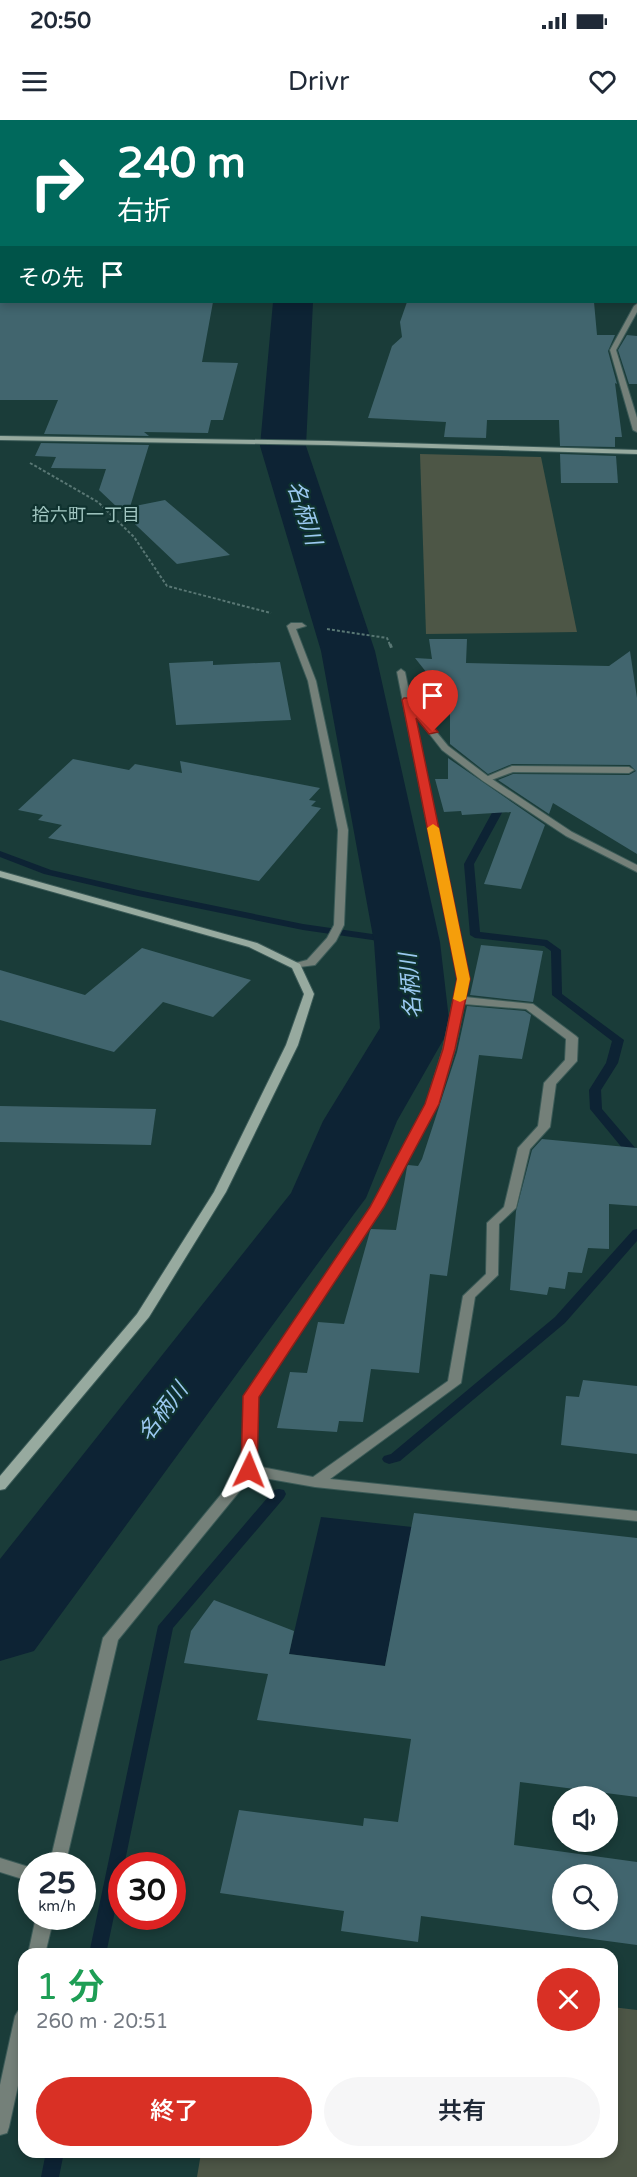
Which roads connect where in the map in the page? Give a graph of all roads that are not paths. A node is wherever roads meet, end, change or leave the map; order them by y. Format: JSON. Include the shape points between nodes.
{"nodes":[{"id":1,"x":637,"y":306,"type":"edge"},
{"id":2,"x":637,"y":430,"type":"edge"},
{"id":3,"x":0,"y":438,"type":"edge"},
{"id":4,"x":637,"y":452,"type":"edge"},
{"id":5,"x":302,"y":626,"type":"road end"},
{"id":6,"x":401,"y":672,"type":"dead end"},
{"id":7,"x":407,"y":700,"type":"junction"},
{"id":8,"x":629,"y":770,"type":"dead end"},
{"id":9,"x":486,"y":779,"type":"junction"},
{"id":10,"x":637,"y":869,"type":"edge"},
{"id":11,"x":0,"y":874,"type":"edge"},
{"id":12,"x":296,"y":966,"type":"junction"},
{"id":13,"x":459,"y":1000,"type":"junction"},
{"id":14,"x":249,"y":1470,"type":"junction"},
{"id":15,"x":315,"y":1482,"type":"junction"},
{"id":16,"x":0,"y":1485,"type":"edge"},
{"id":17,"x":637,"y":1516,"type":"edge"},
{"id":18,"x":60,"y":1852,"type":"edge"},
{"id":19,"x":0,"y":1865,"type":"edge"},
{"id":20,"x":18,"y":1871,"type":"edge"},
{"id":21,"x":42,"y":1930,"type":"edge"},
{"id":22,"x":38,"y":1948,"type":"edge"},
{"id":23,"x":18,"y":2044,"type":"edge"},
{"id":24,"x":0,"y":2127,"type":"edge"}],
"edges":[{"from":1,"to":2,"type":"street","via":[[613,350]]},
{"from":3,"to":4,"type":"street"},
{"from":5,"to":12,"type":"street","via":[[291,626],[312,681],[343,830],[339,925],[311,963]]},
{"from":6,"to":7,"type":"street"},
{"from":7,"to":9,"type":"street","via":[[445,748]]},
{"from":7,"to":13,"type":"street","via":[[463,979]]},
{"from":8,"to":9,"type":"street","via":[[512,769]]},
{"from":9,"to":10,"type":"street","via":[[569,834]]},
{"from":11,"to":12,"type":"street","via":[[253,945]]},
{"from":12,"to":16,"type":"street","via":[[309,994],[292,1045],[220,1192],[142,1317]]},
{"from":13,"to":14,"type":"street","via":[[432,1104],[377,1207],[251,1396]]},
{"from":13,"to":15,"type":"street","via":[[529,1006],[572,1038],[571,1061],[550,1083],[544,1127],[524,1148],[510,1208],[493,1223],[492,1275],[469,1296],[454,1383]]},
{"from":14,"to":15,"type":"street"},
{"from":14,"to":18,"type":"street","via":[[111,1638]]},
{"from":15,"to":17,"type":"street"},
{"from":19,"to":20,"type":"street"},
{"from":21,"to":22,"type":"street"},
{"from":23,"to":24,"type":"street"}]}
